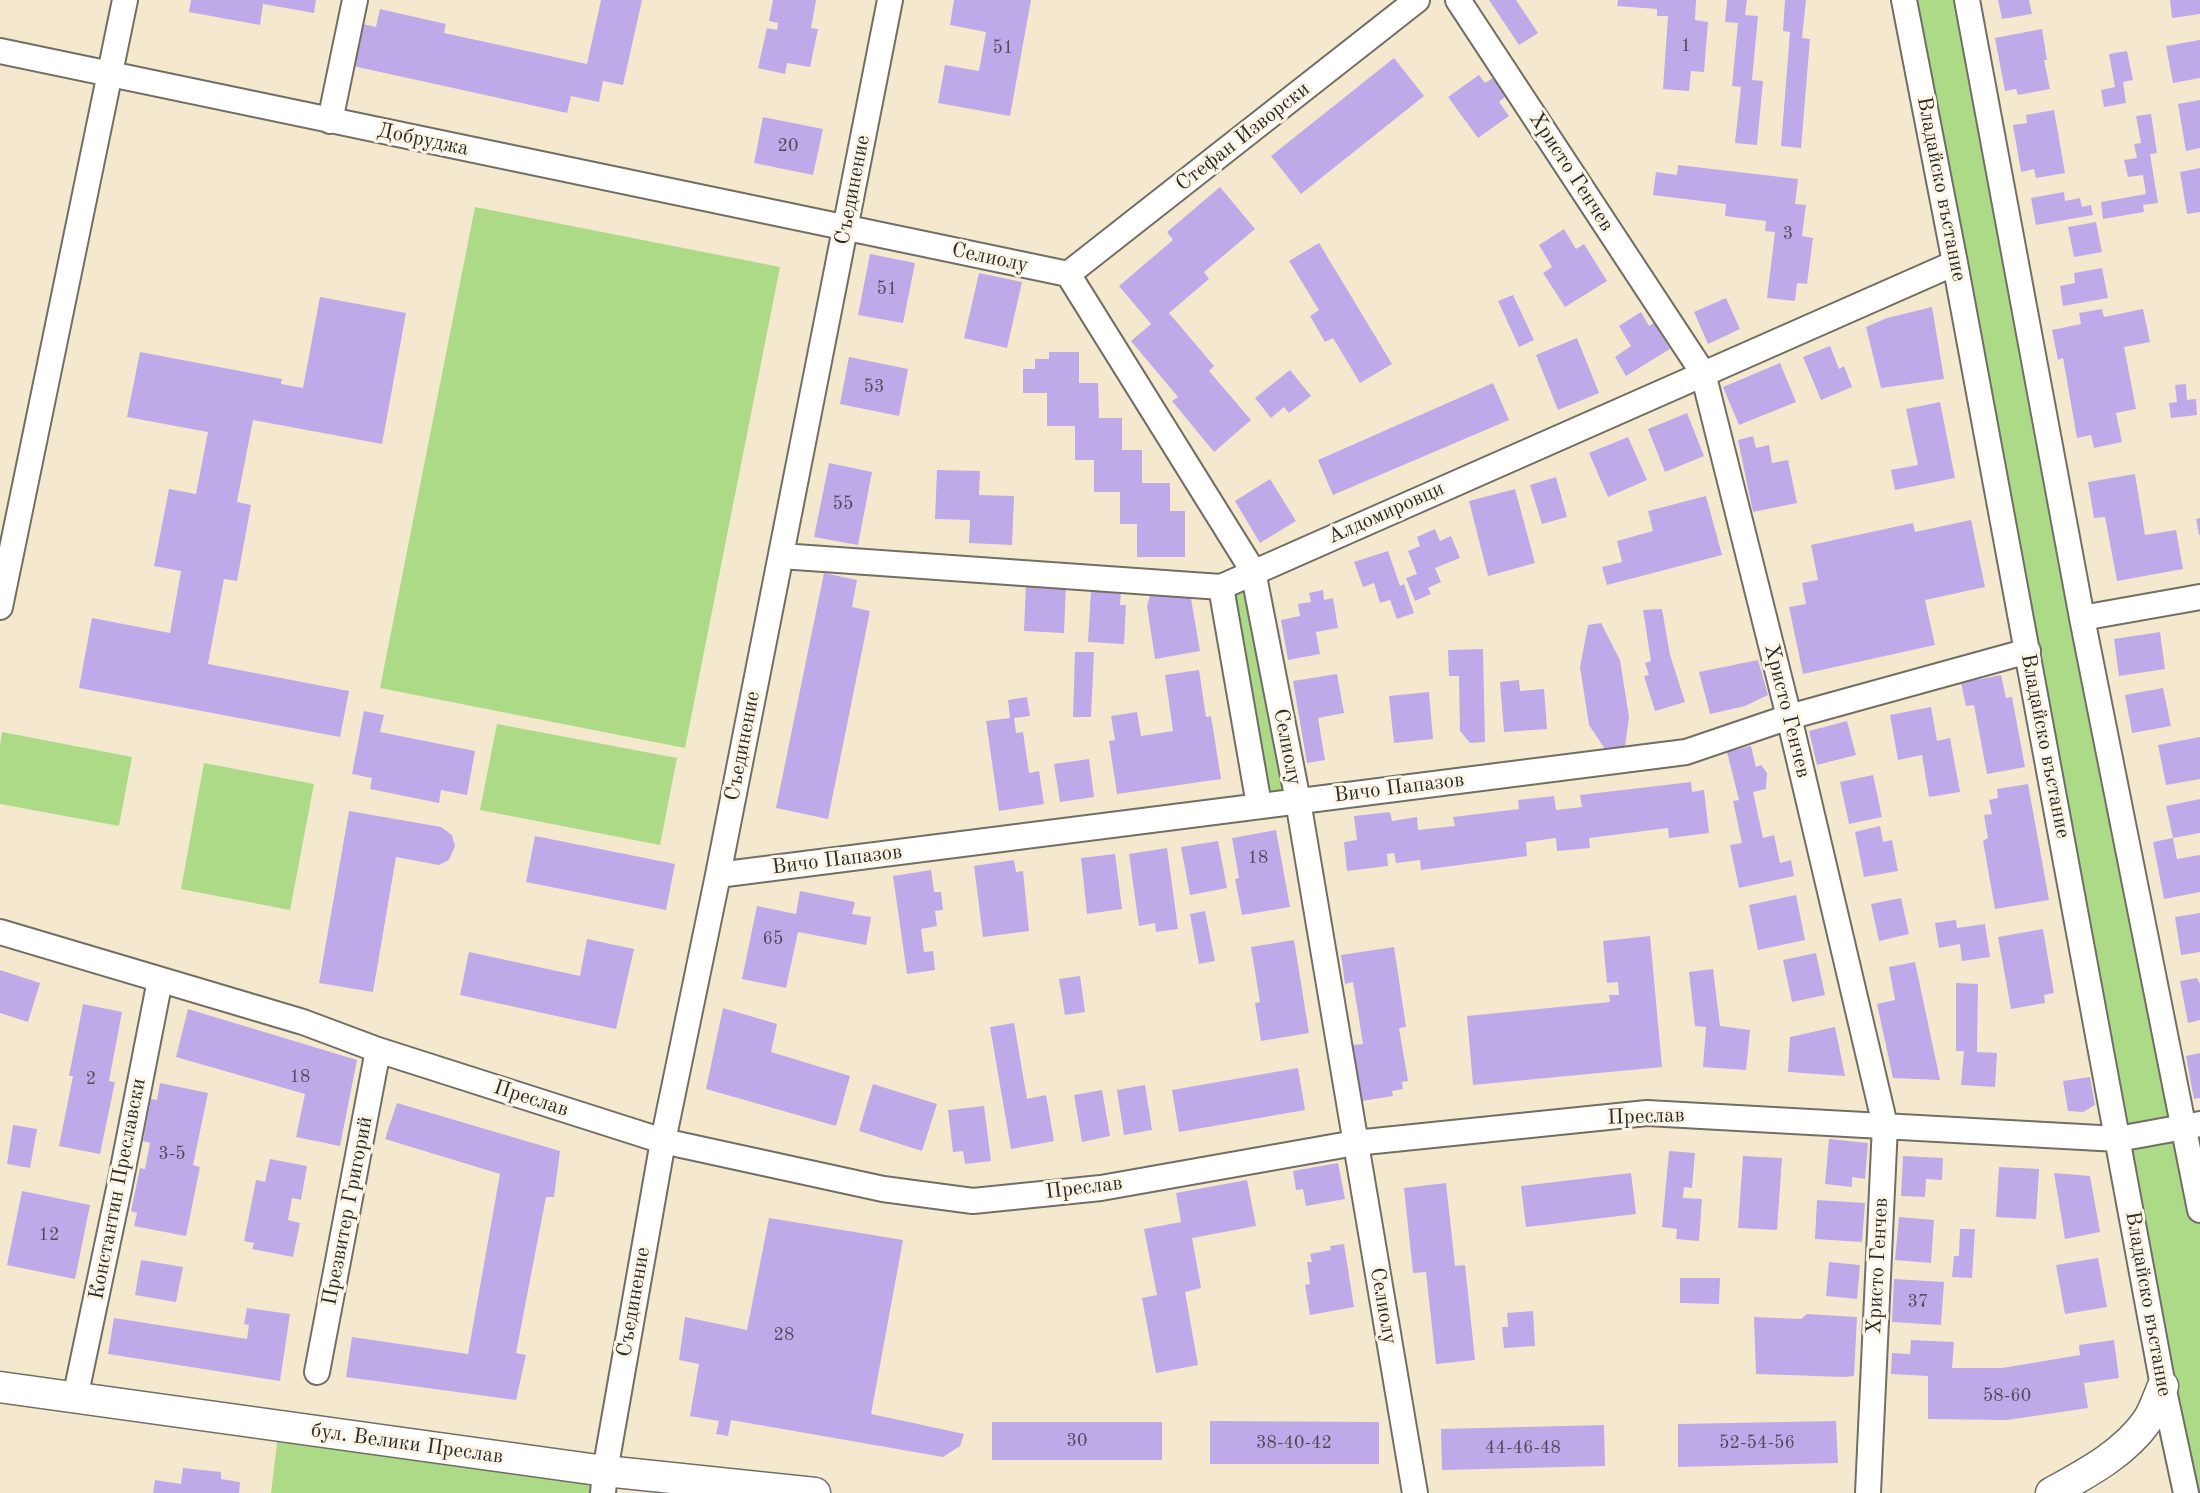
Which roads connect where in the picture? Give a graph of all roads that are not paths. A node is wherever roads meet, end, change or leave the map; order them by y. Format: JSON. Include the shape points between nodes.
{"nodes":[{"id":1,"x":125,"y":0,"type":"edge"},
{"id":2,"x":355,"y":0,"type":"edge"},
{"id":3,"x":890,"y":0,"type":"edge"},
{"id":4,"x":1417,"y":0,"type":"edge"},
{"id":5,"x":1458,"y":0,"type":"edge"},
{"id":6,"x":1904,"y":0,"type":"edge"},
{"id":7,"x":1967,"y":0,"type":"edge"},
{"id":8,"x":0,"y":51,"type":"edge"},
{"id":9,"x":108,"y":72,"type":"junction"},
{"id":10,"x":330,"y":121,"type":"junction"},
{"id":11,"x":845,"y":228,"type":"junction"},
{"id":12,"x":1955,"y":263,"type":"junction"},
{"id":13,"x":1068,"y":274,"type":"junction"},
{"id":14,"x":1703,"y":373,"type":"junction"},
{"id":15,"x":11,"y":501,"type":"edge"},
{"id":16,"x":781,"y":556,"type":"junction"},
{"id":17,"x":1253,"y":571,"type":"junction"},
{"id":18,"x":1221,"y":587,"type":"junction"},
{"id":19,"x":2200,"y":597,"type":"edge"},
{"id":20,"x":0,"y":607,"type":"edge"},
{"id":21,"x":2082,"y":618,"type":"junction"},
{"id":22,"x":2028,"y":652,"type":"junction"},
{"id":23,"x":1789,"y":717,"type":"junction"},
{"id":24,"x":1298,"y":801,"type":"junction"},
{"id":25,"x":1259,"y":805,"type":"junction"},
{"id":26,"x":718,"y":875,"type":"junction"},
{"id":27,"x":0,"y":932,"type":"edge"},
{"id":28,"x":160,"y":980,"type":"junction"},
{"id":29,"x":378,"y":1050,"type":"junction"},
{"id":30,"x":1885,"y":1125,"type":"junction"},
{"id":31,"x":2191,"y":1125,"type":"edge"},
{"id":32,"x":2118,"y":1139,"type":"junction"},
{"id":33,"x":663,"y":1141,"type":"junction"},
{"id":34,"x":1355,"y":1143,"type":"junction"},
{"id":35,"x":2200,"y":1210,"type":"edge"},
{"id":36,"x":317,"y":1372,"type":"dead end"},
{"id":37,"x":2163,"y":1386,"type":"junction"},
{"id":38,"x":0,"y":1387,"type":"edge"},
{"id":39,"x":75,"y":1398,"type":"junction"},
{"id":40,"x":608,"y":1486,"type":"edge"},
{"id":41,"x":815,"y":1493,"type":"edge"},
{"id":42,"x":1415,"y":1493,"type":"edge"},
{"id":43,"x":1868,"y":1493,"type":"edge"},
{"id":44,"x":2051,"y":1493,"type":"edge"},
{"id":45,"x":2186,"y":1493,"type":"edge"}],
"edges":[{"from":1,"to":9,"type":"street"},
{"from":2,"to":10,"type":"street"},
{"from":3,"to":11,"type":"street","name":"Съединение"},
{"from":4,"to":13,"type":"street","name":"Стефан Изворски"},
{"from":5,"to":14,"type":"street","name":"Христо Генчев"},
{"from":6,"to":12,"type":"street","name":"Владайско въстание"},
{"from":7,"to":21,"type":"street"},
{"from":8,"to":9,"type":"street","name":"Добруджа"},
{"from":9,"to":10,"type":"street","name":"Добруджа"},
{"from":9,"to":15,"type":"street"},
{"from":10,"to":11,"type":"street","name":"Добруджа"},
{"from":11,"to":13,"type":"street","name":"Селиолу"},
{"from":11,"to":16,"type":"street","name":"Съединение"},
{"from":12,"to":14,"type":"street","name":"Алдомировци"},
{"from":12,"to":22,"type":"street","name":"Владайско въстание"},
{"from":13,"to":17,"type":"street","name":"Селиолу"},
{"from":14,"to":17,"type":"street","name":"Алдомировци"},
{"from":14,"to":23,"type":"street","name":"Христо Генчев"},
{"from":15,"to":20,"type":"street"},
{"from":16,"to":18,"type":"street"},
{"from":16,"to":26,"type":"street","name":"Съединение"},
{"from":17,"to":18,"type":"street","name":"Алдомировци"},
{"from":17,"to":24,"type":"street","name":"Селиолу"},
{"from":18,"to":25,"type":"street"},
{"from":19,"to":21,"type":"street"},
{"from":21,"to":31,"type":"street"},
{"from":22,"to":23,"type":"street","name":"Вичо Папазов"},
{"from":22,"to":32,"type":"street","name":"Владайско въстание"},
{"from":23,"to":24,"type":"street","name":"Вичо Папазов","via":[[1686,752]]},
{"from":23,"to":30,"type":"street","name":"Христо Генчев"},
{"from":24,"to":25,"type":"street","name":"Вичо Папазов"},
{"from":24,"to":34,"type":"street","name":"Селиолу"},
{"from":25,"to":26,"type":"street","name":"Вичо Папазов"},
{"from":26,"to":33,"type":"street","name":"Съединение"},
{"from":27,"to":28,"type":"street","name":"Преслав"},
{"from":28,"to":29,"type":"street","name":"Преслав","via":[[303,1022]]},
{"from":28,"to":39,"type":"street","name":"Константин Преславски"},
{"from":29,"to":33,"type":"street","name":"Преслав"},
{"from":29,"to":36,"type":"street","name":"Презвитер Григорий"},
{"from":30,"to":32,"type":"street","name":"Преслав"},
{"from":30,"to":34,"type":"street","name":"Преслав","via":[[1647,1113]]},
{"from":30,"to":43,"type":"street","name":"Христо Генчев"},
{"from":31,"to":32,"type":"street","name":"Преслав"},
{"from":31,"to":35,"type":"street"},
{"from":32,"to":37,"type":"street","name":"Владайско въстание"},
{"from":33,"to":34,"type":"street","name":"Преслав","via":[[883,1189],[973,1202],[1101,1188]]},
{"from":33,"to":40,"type":"street","name":"Съединение"},
{"from":34,"to":42,"type":"street","name":"Селиолу"},
{"from":37,"to":44,"type":"main road","via":[[2148,1420],[2126,1446]]},
{"from":37,"to":45,"type":"street","name":"Владайско въстание"},
{"from":38,"to":39,"type":"main road","name":"бул. Велики Преслав"},
{"from":39,"to":40,"type":"main road","name":"бул. Велики Преслав"},
{"from":40,"to":41,"type":"main road","name":"бул. Велики Преслав"}]}
